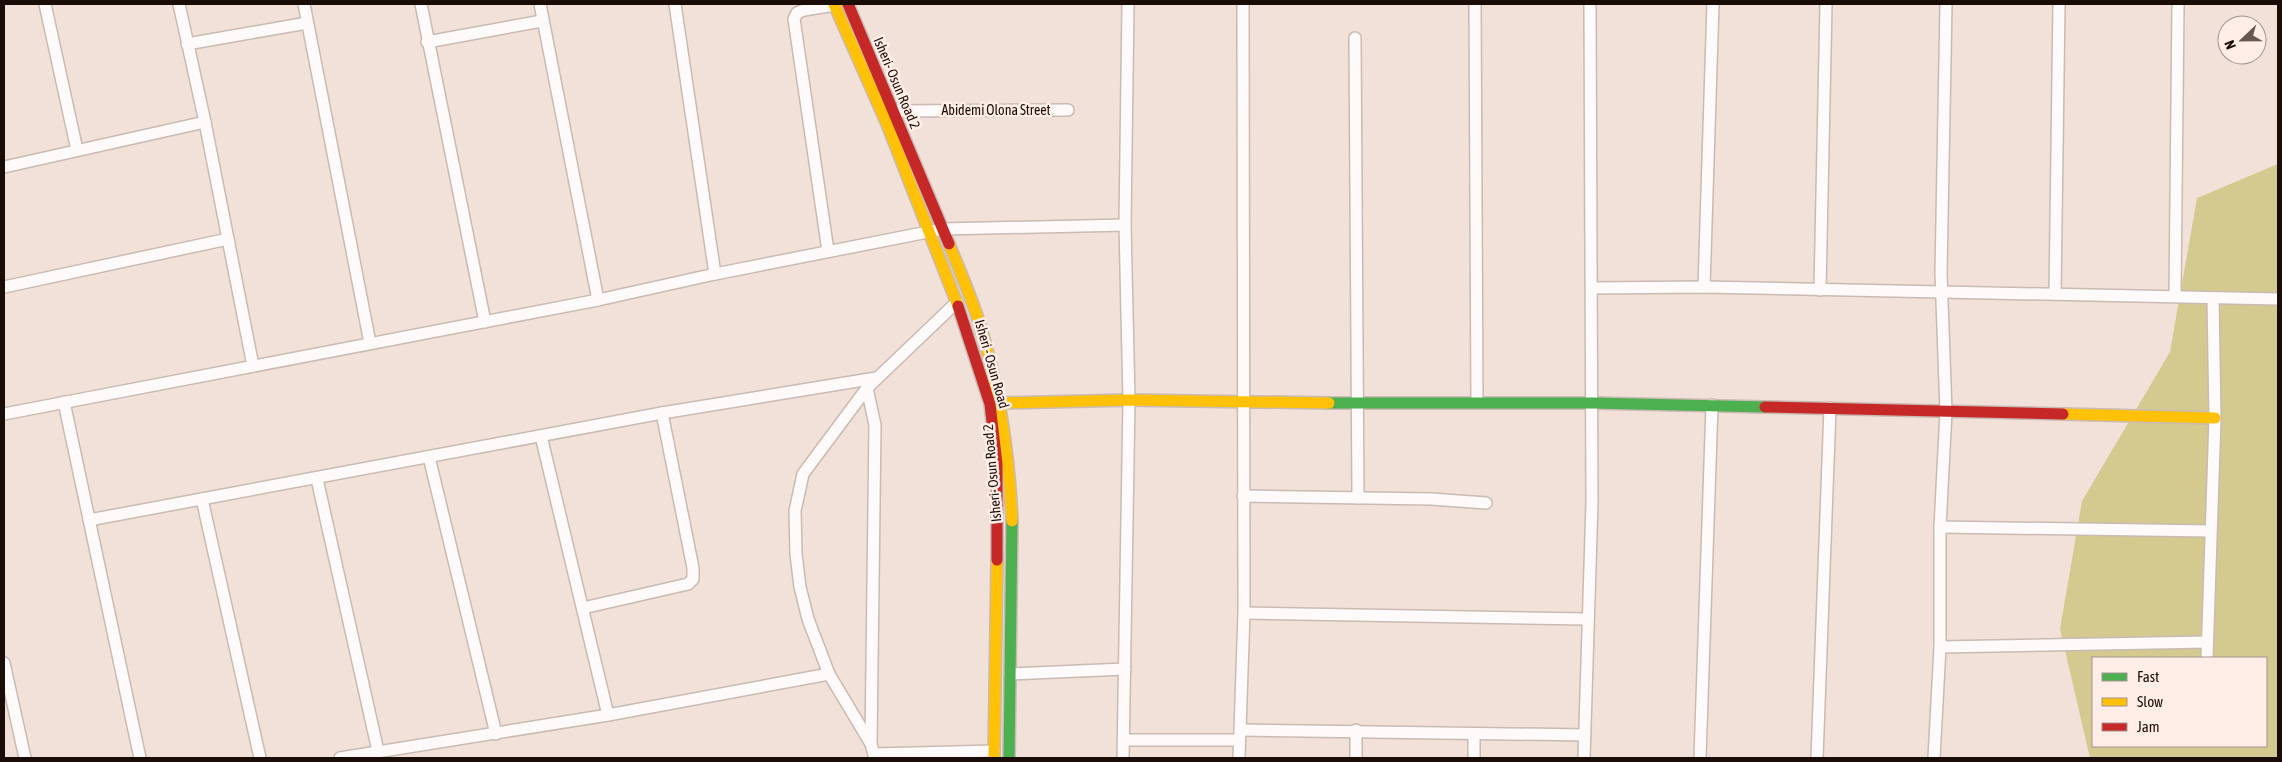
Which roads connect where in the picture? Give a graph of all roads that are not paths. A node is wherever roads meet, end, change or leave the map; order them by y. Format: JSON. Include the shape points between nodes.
{"nodes":[{"id":1,"x":45,"y":4,"type":"edge"},
{"id":2,"x":179,"y":4,"type":"edge"},
{"id":3,"x":304,"y":4,"type":"edge"},
{"id":4,"x":421,"y":4,"type":"edge"},
{"id":5,"x":540,"y":4,"type":"edge"},
{"id":6,"x":675,"y":4,"type":"edge"},
{"id":7,"x":848,"y":4,"type":"edge"},
{"id":8,"x":1128,"y":4,"type":"edge"},
{"id":9,"x":1243,"y":4,"type":"edge"},
{"id":10,"x":1475,"y":4,"type":"edge"},
{"id":11,"x":1590,"y":4,"type":"edge"},
{"id":12,"x":1713,"y":4,"type":"edge"},
{"id":13,"x":1826,"y":4,"type":"edge"},
{"id":14,"x":1946,"y":4,"type":"edge"},
{"id":15,"x":2059,"y":4,"type":"edge"},
{"id":16,"x":2178,"y":4,"type":"edge"},
{"id":17,"x":834,"y":5,"type":"edge"},
{"id":18,"x":542,"y":20,"type":"junction"},
{"id":19,"x":307,"y":23,"type":"junction"},
{"id":20,"x":1355,"y":38,"type":"dead end"},
{"id":21,"x":427,"y":42,"type":"junction"},
{"id":22,"x":188,"y":44,"type":"junction"},
{"id":23,"x":1068,"y":110,"type":"dead end"},
{"id":24,"x":893,"y":111,"type":"junction"},
{"id":25,"x":205,"y":122,"type":"junction"},
{"id":26,"x":77,"y":150,"type":"junction"},
{"id":27,"x":4,"y":166,"type":"edge"},
{"id":28,"x":1125,"y":224,"type":"junction"},
{"id":29,"x":943,"y":228,"type":"junction"},
{"id":30,"x":930,"y":231,"type":"junction"},
{"id":31,"x":228,"y":239,"type":"junction"},
{"id":32,"x":828,"y":251,"type":"junction"},
{"id":33,"x":715,"y":274,"type":"junction"},
{"id":34,"x":4,"y":287,"type":"edge"},
{"id":35,"x":1704,"y":287,"type":"junction"},
{"id":36,"x":1592,"y":288,"type":"junction"},
{"id":37,"x":1820,"y":290,"type":"junction"},
{"id":38,"x":1943,"y":292,"type":"junction"},
{"id":39,"x":2055,"y":294,"type":"junction"},
{"id":40,"x":2175,"y":295,"type":"junction"},
{"id":41,"x":2213,"y":298,"type":"junction"},
{"id":42,"x":2278,"y":299,"type":"edge"},
{"id":43,"x":598,"y":300,"type":"junction"},
{"id":44,"x":957,"y":302,"type":"junction"},
{"id":45,"x":485,"y":322,"type":"junction"},
{"id":46,"x":370,"y":343,"type":"junction"},
{"id":47,"x":253,"y":366,"type":"junction"},
{"id":48,"x":876,"y":378,"type":"junction"},
{"id":49,"x":867,"y":388,"type":"junction"},
{"id":50,"x":1129,"y":400,"type":"junction"},
{"id":51,"x":1242,"y":401,"type":"junction"},
{"id":52,"x":64,"y":402,"type":"junction"},
{"id":53,"x":1358,"y":402,"type":"junction"},
{"id":54,"x":1477,"y":402,"type":"junction"},
{"id":55,"x":1000,"y":403,"type":"junction"},
{"id":56,"x":1592,"y":403,"type":"junction"},
{"id":57,"x":1712,"y":406,"type":"junction"},
{"id":58,"x":1830,"y":408,"type":"junction"},
{"id":59,"x":1946,"y":412,"type":"junction"},
{"id":60,"x":662,"y":413,"type":"junction"},
{"id":61,"x":4,"y":414,"type":"edge"},
{"id":62,"x":2215,"y":418,"type":"junction"},
{"id":63,"x":541,"y":436,"type":"junction"},
{"id":64,"x":429,"y":457,"type":"junction"},
{"id":65,"x":317,"y":479,"type":"junction"},
{"id":66,"x":1243,"y":496,"type":"junction"},
{"id":67,"x":1358,"y":498,"type":"junction"},
{"id":68,"x":202,"y":499,"type":"junction"},
{"id":69,"x":1486,"y":503,"type":"dead end"},
{"id":70,"x":89,"y":520,"type":"junction"},
{"id":71,"x":1940,"y":527,"type":"junction"},
{"id":72,"x":2210,"y":530,"type":"junction"},
{"id":73,"x":583,"y":608,"type":"junction"},
{"id":74,"x":1244,"y":614,"type":"junction"},
{"id":75,"x":1588,"y":619,"type":"junction"},
{"id":76,"x":2207,"y":642,"type":"junction"},
{"id":77,"x":1940,"y":647,"type":"junction"},
{"id":78,"x":2207,"y":657,"type":"edge"},
{"id":79,"x":4,"y":663,"type":"edge"},
{"id":80,"x":1124,"y":670,"type":"junction"},
{"id":81,"x":830,"y":674,"type":"junction"},
{"id":82,"x":1010,"y":674,"type":"junction"},
{"id":83,"x":608,"y":715,"type":"junction"},
{"id":84,"x":1356,"y":730,"type":"junction"},
{"id":85,"x":496,"y":734,"type":"junction"},
{"id":86,"x":1474,"y":734,"type":"junction"},
{"id":87,"x":1240,"y":735,"type":"junction"},
{"id":88,"x":1585,"y":735,"type":"junction"},
{"id":89,"x":1124,"y":740,"type":"junction"},
{"id":90,"x":378,"y":751,"type":"junction"},
{"id":91,"x":874,"y":752,"type":"edge"},
{"id":92,"x":994,"y":755,"type":"edge"},
{"id":93,"x":25,"y":758,"type":"edge"},
{"id":94,"x":140,"y":758,"type":"edge"},
{"id":95,"x":260,"y":758,"type":"edge"},
{"id":96,"x":340,"y":758,"type":"edge"},
{"id":97,"x":1009,"y":758,"type":"edge"},
{"id":98,"x":1124,"y":758,"type":"edge"},
{"id":99,"x":1239,"y":758,"type":"edge"},
{"id":100,"x":1356,"y":758,"type":"edge"},
{"id":101,"x":1474,"y":758,"type":"edge"},
{"id":102,"x":1584,"y":758,"type":"edge"},
{"id":103,"x":1700,"y":758,"type":"edge"},
{"id":104,"x":1817,"y":758,"type":"edge"},
{"id":105,"x":1934,"y":758,"type":"edge"}],
"edges":[{"from":1,"to":26,"type":"street"},
{"from":2,"to":22,"type":"street"},
{"from":3,"to":19,"type":"street"},
{"from":4,"to":21,"type":"street"},
{"from":5,"to":18,"type":"street"},
{"from":6,"to":33,"type":"street"},
{"from":7,"to":24,"type":"main road","name":"Isheri- Osun Road 2"},
{"from":8,"to":28,"type":"street"},
{"from":9,"to":51,"type":"street"},
{"from":10,"to":54,"type":"street"},
{"from":11,"to":36,"type":"street"},
{"from":12,"to":35,"type":"street"},
{"from":13,"to":37,"type":"street"},
{"from":14,"to":38,"type":"street"},
{"from":15,"to":39,"type":"street"},
{"from":16,"to":40,"type":"street"},
{"from":17,"to":30,"type":"main road","name":"Isheri - Osun Road"},
{"from":17,"to":32,"type":"street","via":[[804,10],[794,19]]},
{"from":18,"to":21,"type":"street"},
{"from":18,"to":43,"type":"street"},
{"from":19,"to":22,"type":"street"},
{"from":19,"to":46,"type":"street"},
{"from":20,"to":53,"type":"street"},
{"from":21,"to":45,"type":"street"},
{"from":22,"to":25,"type":"street"},
{"from":23,"to":24,"type":"street","name":"Abidemi Olona Street"},
{"from":24,"to":29,"type":"main road","name":"Isheri- Osun Road 2"},
{"from":25,"to":26,"type":"street"},
{"from":25,"to":31,"type":"street"},
{"from":26,"to":27,"type":"street"},
{"from":28,"to":29,"type":"street"},
{"from":28,"to":50,"type":"street"},
{"from":29,"to":30,"type":"street"},
{"from":29,"to":55,"type":"main road","name":"Isheri- Osun Road 2","via":[[978,319]]},
{"from":30,"to":32,"type":"street"},
{"from":30,"to":44,"type":"main road","name":"Isheri - Osun Road"},
{"from":31,"to":34,"type":"street"},
{"from":31,"to":47,"type":"street"},
{"from":32,"to":33,"type":"street"},
{"from":33,"to":43,"type":"street"},
{"from":35,"to":36,"type":"street"},
{"from":35,"to":37,"type":"street"},
{"from":36,"to":56,"type":"street"},
{"from":37,"to":38,"type":"street"},
{"from":38,"to":39,"type":"street"},
{"from":38,"to":59,"type":"street"},
{"from":39,"to":40,"type":"street"},
{"from":40,"to":41,"type":"street"},
{"from":41,"to":42,"type":"street"},
{"from":41,"to":62,"type":"street"},
{"from":43,"to":45,"type":"street"},
{"from":44,"to":48,"type":"street"},
{"from":44,"to":92,"type":"main road","name":"Isheri - Osun Road","via":[[990,404],[998,464]]},
{"from":45,"to":46,"type":"street"},
{"from":46,"to":47,"type":"street"},
{"from":47,"to":52,"type":"street"},
{"from":48,"to":49,"type":"street"},
{"from":48,"to":60,"type":"street"},
{"from":49,"to":81,"type":"street","via":[[803,474],[795,511],[800,587],[808,619]]},
{"from":49,"to":91,"type":"street","via":[[875,425]]},
{"from":50,"to":51,"type":"main road"},
{"from":50,"to":55,"type":"main road"},
{"from":50,"to":80,"type":"street"},
{"from":51,"to":53,"type":"main road"},
{"from":51,"to":66,"type":"street"},
{"from":52,"to":61,"type":"street"},
{"from":52,"to":70,"type":"street"},
{"from":53,"to":54,"type":"main road"},
{"from":53,"to":67,"type":"street"},
{"from":54,"to":56,"type":"main road"},
{"from":55,"to":82,"type":"main road","name":"Isheri- Osun Road 2","via":[[1010,472],[1012,523]]},
{"from":56,"to":57,"type":"main road"},
{"from":56,"to":75,"type":"street"},
{"from":57,"to":58,"type":"main road"},
{"from":57,"to":103,"type":"street"},
{"from":58,"to":59,"type":"main road"},
{"from":58,"to":104,"type":"street"},
{"from":59,"to":62,"type":"main road"},
{"from":59,"to":71,"type":"street"},
{"from":60,"to":63,"type":"street"},
{"from":60,"to":73,"type":"street","via":[[693,579],[688,584]]},
{"from":62,"to":72,"type":"street"},
{"from":63,"to":64,"type":"street"},
{"from":63,"to":73,"type":"street"},
{"from":64,"to":65,"type":"street"},
{"from":64,"to":85,"type":"street"},
{"from":65,"to":68,"type":"street"},
{"from":65,"to":90,"type":"street"},
{"from":66,"to":67,"type":"street"},
{"from":66,"to":74,"type":"street"},
{"from":67,"to":69,"type":"street"},
{"from":68,"to":70,"type":"street"},
{"from":68,"to":95,"type":"street"},
{"from":70,"to":94,"type":"street"},
{"from":71,"to":72,"type":"street"},
{"from":71,"to":77,"type":"street"},
{"from":72,"to":76,"type":"street","via":[[2211,587]]},
{"from":73,"to":83,"type":"street"},
{"from":74,"to":75,"type":"street"},
{"from":74,"to":87,"type":"street"},
{"from":75,"to":88,"type":"street"},
{"from":76,"to":77,"type":"street"},
{"from":76,"to":78,"type":"street"},
{"from":77,"to":105,"type":"street"},
{"from":79,"to":93,"type":"street"},
{"from":80,"to":82,"type":"street"},
{"from":80,"to":89,"type":"street"},
{"from":81,"to":83,"type":"street"},
{"from":81,"to":91,"type":"street"},
{"from":82,"to":97,"type":"main road","name":"Isheri- Osun Road 2"},
{"from":83,"to":85,"type":"street"},
{"from":84,"to":86,"type":"street"},
{"from":84,"to":87,"type":"street"},
{"from":84,"to":100,"type":"street"},
{"from":85,"to":90,"type":"street"},
{"from":86,"to":88,"type":"street"},
{"from":86,"to":101,"type":"street"},
{"from":87,"to":89,"type":"street"},
{"from":87,"to":99,"type":"street"},
{"from":88,"to":102,"type":"street"},
{"from":89,"to":98,"type":"street"},
{"from":90,"to":96,"type":"street"},
{"from":91,"to":92,"type":"street"}]}
